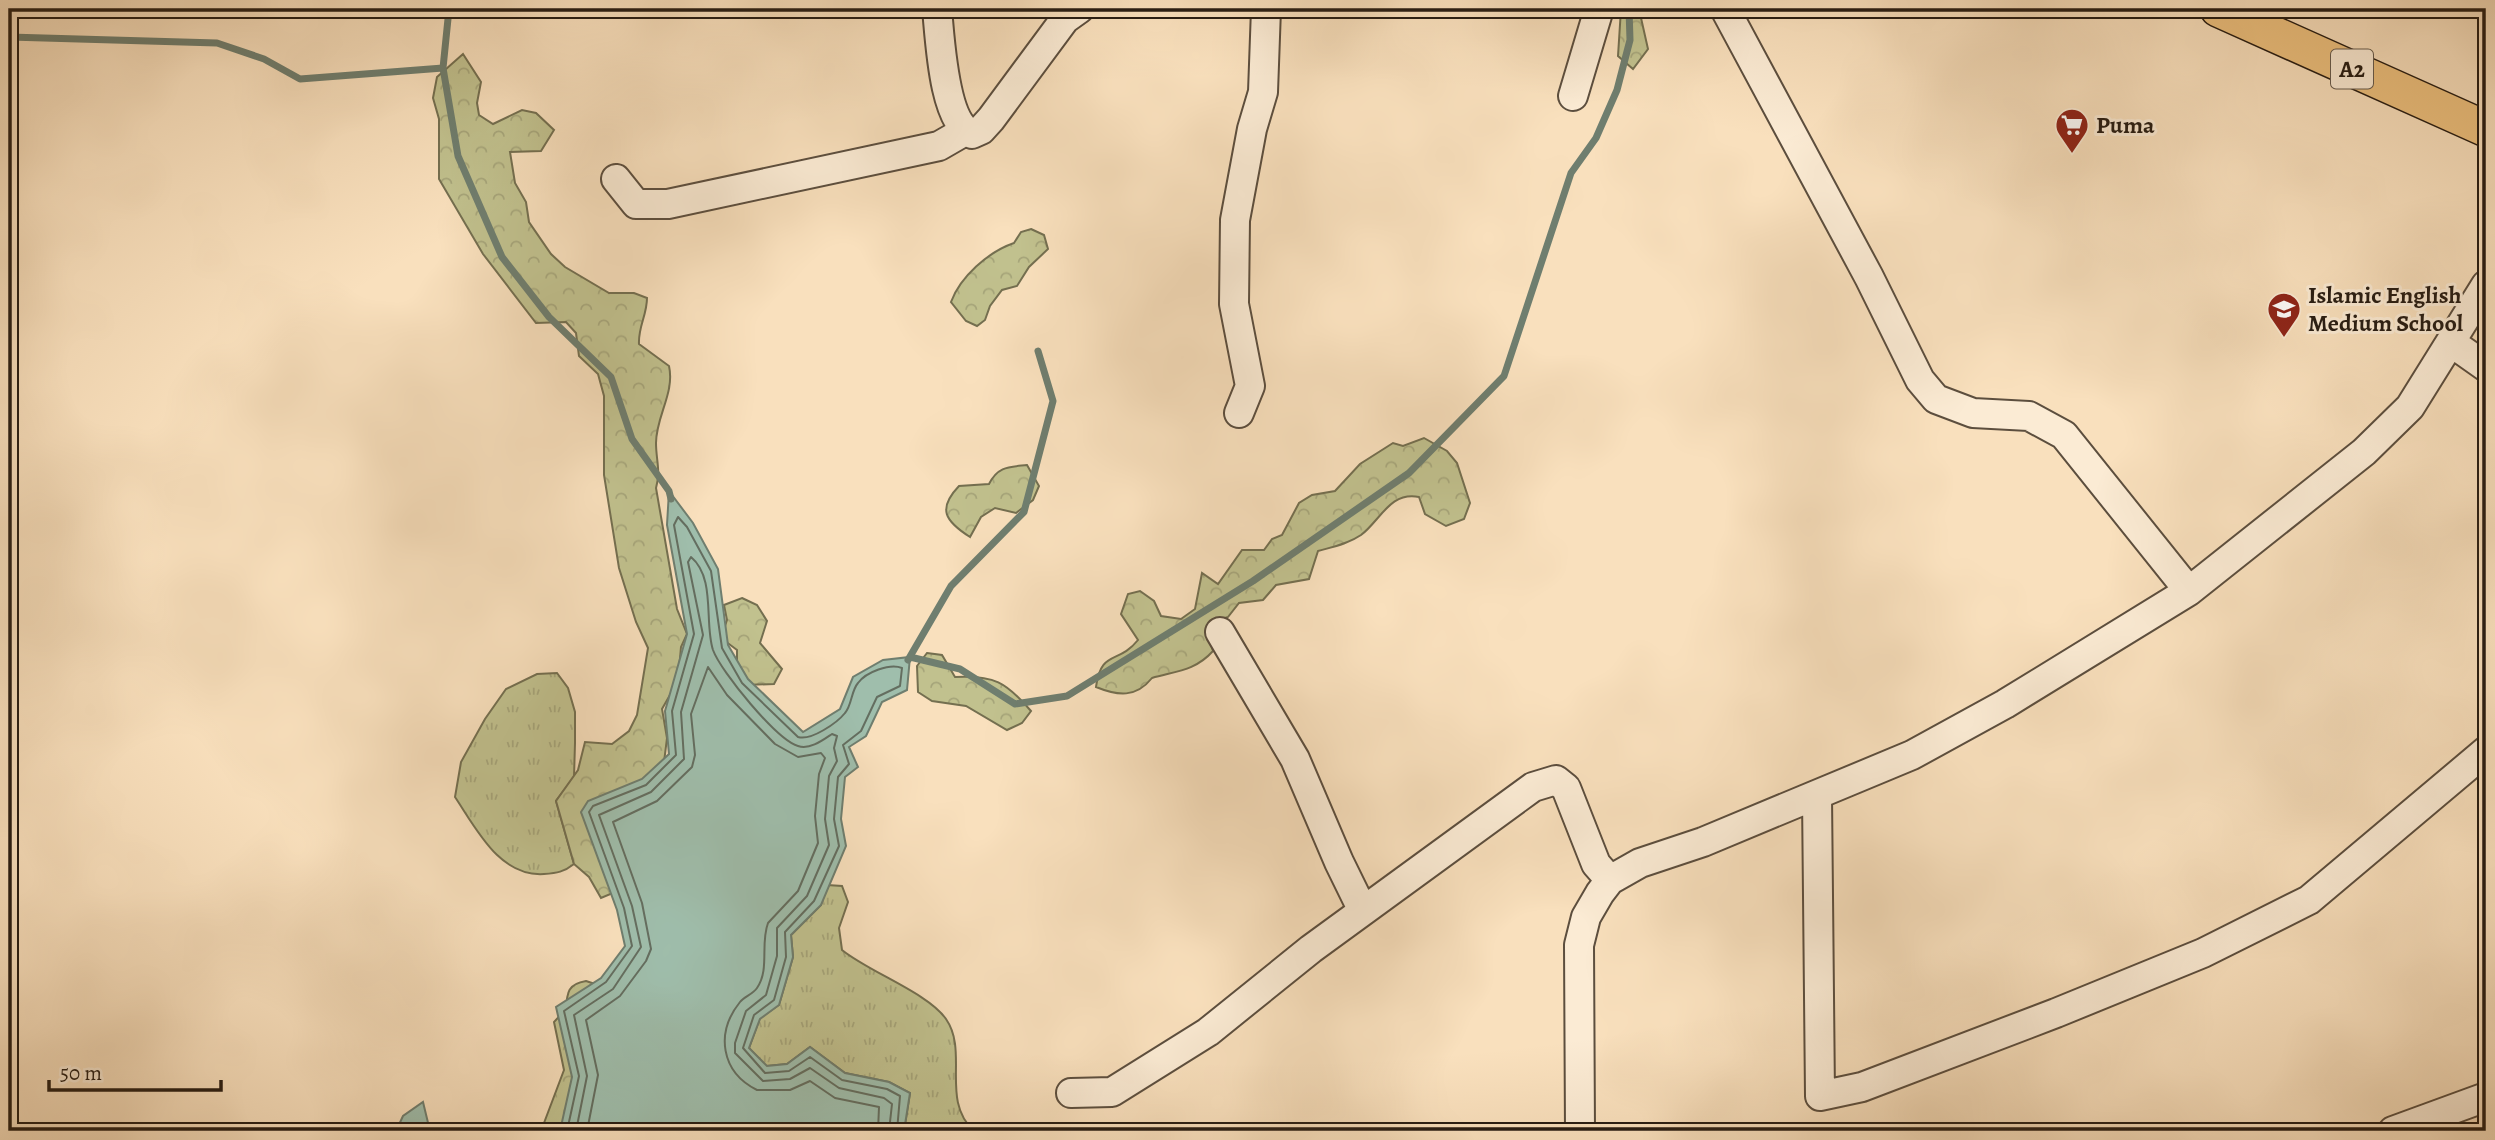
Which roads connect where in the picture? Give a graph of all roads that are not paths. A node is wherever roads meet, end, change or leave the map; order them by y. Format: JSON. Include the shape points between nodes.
{"nodes":[{"id":1,"x":937,"y":9,"type":"edge"},
{"id":2,"x":1079,"y":9,"type":"edge"},
{"id":3,"x":1266,"y":9,"type":"edge"},
{"id":4,"x":1599,"y":9,"type":"edge"},
{"id":5,"x":1725,"y":9,"type":"edge"},
{"id":6,"x":2218,"y":9,"type":"edge"},
{"id":7,"x":1573,"y":96,"type":"dead end"},
{"id":8,"x":2486,"y":129,"type":"edge"},
{"id":9,"x":965,"y":131,"type":"junction"},
{"id":10,"x":616,"y":179,"type":"dead end"},
{"id":11,"x":2486,"y":285,"type":"edge"},
{"id":12,"x":2452,"y":343,"type":"junction"},
{"id":13,"x":2486,"y":367,"type":"edge"},
{"id":14,"x":1239,"y":413,"type":"dead end"},
{"id":15,"x":2189,"y":591,"type":"junction"},
{"id":16,"x":1220,"y":632,"type":"dead end"},
{"id":17,"x":2486,"y":751,"type":"edge"},
{"id":18,"x":1816,"y":796,"type":"junction"},
{"id":19,"x":1610,"y":880,"type":"junction"},
{"id":20,"x":1363,"y":911,"type":"junction"},
{"id":21,"x":1071,"y":1093,"type":"dead end"},
{"id":22,"x":2486,"y":1097,"type":"edge"},
{"id":23,"x":1580,"y":1131,"type":"edge"},
{"id":24,"x":2393,"y":1131,"type":"edge"}],
"edges":[{"from":1,"to":9,"type":"street","via":[[954,114]]},
{"from":2,"to":9,"type":"street","via":[[1065,19],[981,130]]},
{"from":3,"to":14,"type":"street","via":[[1263,92],[1235,220],[1234,304],[1250,386]]},
{"from":4,"to":7,"type":"street"},
{"from":5,"to":15,"type":"street","via":[[1920,380],[1936,399],[1973,413],[2029,416],[2064,435]]},
{"from":6,"to":8,"type":"main road","number":"A2"},
{"from":9,"to":10,"type":"street","via":[[939,146],[668,204],[636,204]]},
{"from":11,"to":12,"type":"street"},
{"from":12,"to":13,"type":"street"},
{"from":12,"to":15,"type":"street","via":[[2410,407],[2364,452]]},
{"from":15,"to":18,"type":"street","via":[[2005,704],[1912,755]]},
{"from":16,"to":20,"type":"street","via":[[1295,759]]},
{"from":17,"to":18,"type":"street","via":[[2309,900],[2203,953],[2056,1013],[1862,1087],[1820,1096]]},
{"from":18,"to":19,"type":"street","via":[[1640,863]]},
{"from":19,"to":20,"type":"street","via":[[1596,863],[1566,788],[1556,780],[1545,781]]},
{"from":19,"to":23,"type":"street","via":[[1586,917],[1579,945]]},
{"from":20,"to":21,"type":"street","via":[[1208,1032],[1112,1092]]},
{"from":22,"to":24,"type":"street"}]}
